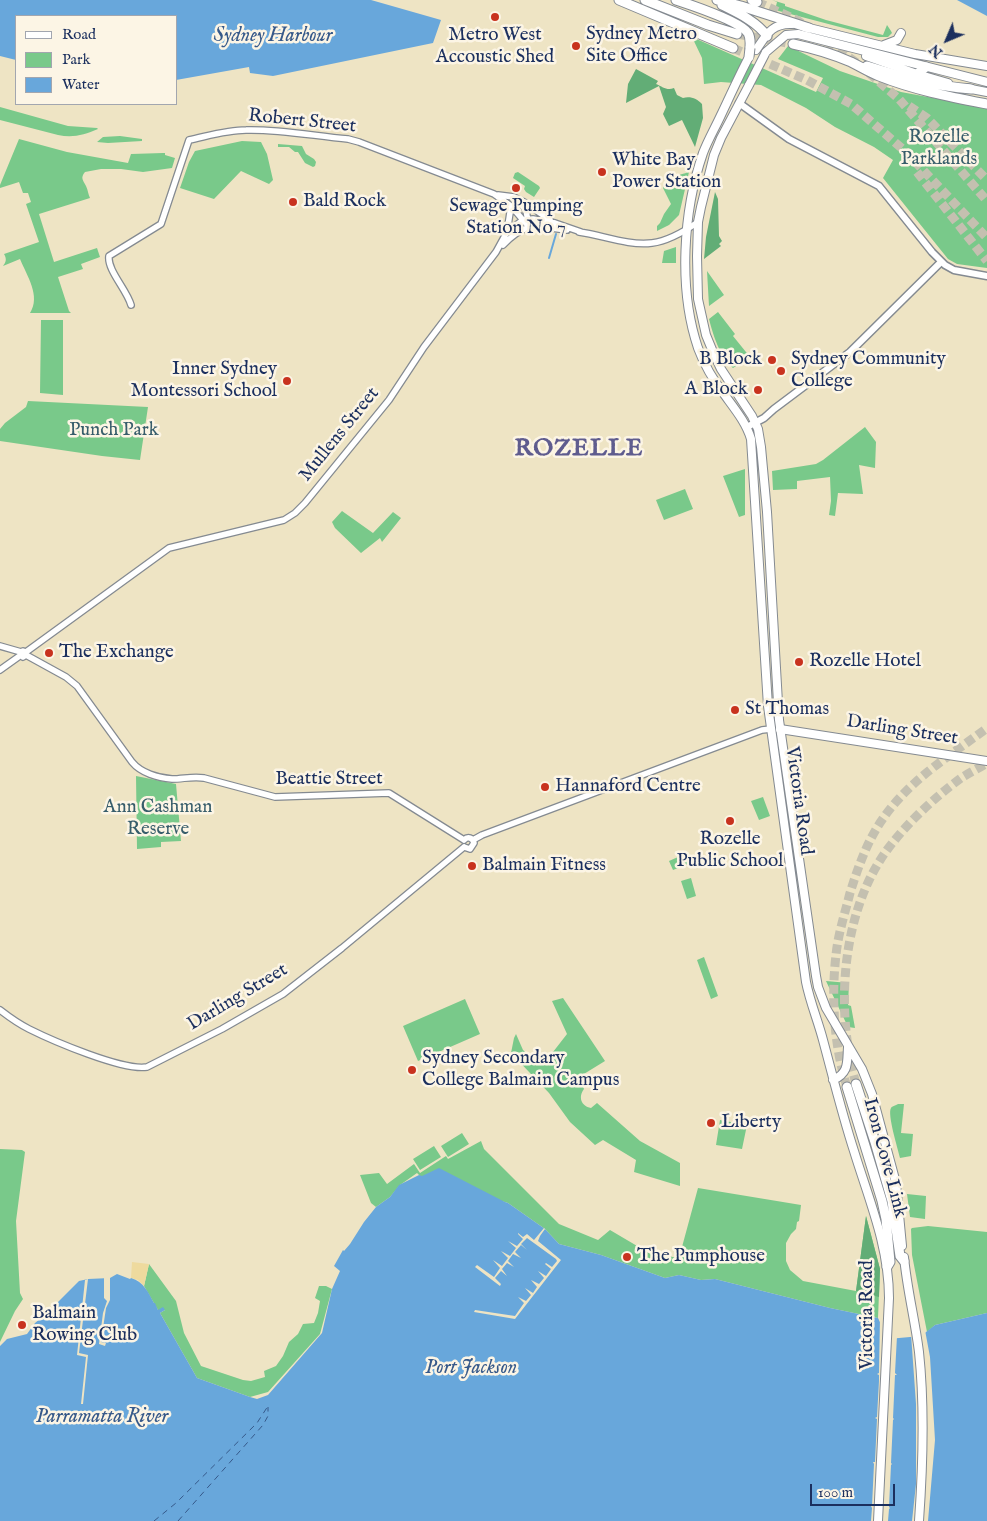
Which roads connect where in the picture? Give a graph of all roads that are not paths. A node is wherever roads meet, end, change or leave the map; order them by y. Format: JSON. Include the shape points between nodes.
{"nodes":[{"id":1,"x":619,"y":0,"type":"edge"},
{"id":2,"x":645,"y":0,"type":"edge"},
{"id":3,"x":676,"y":0,"type":"edge"},
{"id":4,"x":715,"y":0,"type":"edge"},
{"id":5,"x":809,"y":28,"type":"junction"},
{"id":6,"x":901,"y":33,"type":"dead end"},
{"id":7,"x":737,"y":34,"type":"tunnel mouth"},
{"id":8,"x":767,"y":36,"type":"junction"},
{"id":9,"x":792,"y":44,"type":"tunnel mouth"},
{"id":10,"x":849,"y":46,"type":"junction"},
{"id":11,"x":879,"y":46,"type":"junction"},
{"id":12,"x":733,"y":48,"type":"tunnel mouth"},
{"id":13,"x":752,"y":52,"type":"junction"},
{"id":14,"x":766,"y":53,"type":"junction"},
{"id":15,"x":850,"y":62,"type":"junction"},
{"id":16,"x":987,"y":66,"type":"edge"},
{"id":17,"x":926,"y":67,"type":"junction"},
{"id":18,"x":917,"y":74,"type":"junction"},
{"id":19,"x":903,"y":77,"type":"junction"},
{"id":20,"x":987,"y":82,"type":"edge"},
{"id":21,"x":971,"y":89,"type":"junction"},
{"id":22,"x":987,"y":92,"type":"edge"},
{"id":23,"x":739,"y":102,"type":"junction"},
{"id":24,"x":987,"y":104,"type":"edge"},
{"id":25,"x":494,"y":194,"type":"junction"},
{"id":26,"x":514,"y":197,"type":"junction"},
{"id":27,"x":511,"y":206,"type":"junction"},
{"id":28,"x":526,"y":220,"type":"junction"},
{"id":29,"x":698,"y":222,"type":"junction"},
{"id":30,"x":555,"y":224,"type":"junction"},
{"id":31,"x":529,"y":227,"type":"junction"},
{"id":32,"x":687,"y":230,"type":"junction"},
{"id":33,"x":507,"y":232,"type":"junction"},
{"id":34,"x":581,"y":232,"type":"junction"},
{"id":35,"x":496,"y":252,"type":"junction"},
{"id":36,"x":941,"y":262,"type":"junction"},
{"id":37,"x":987,"y":276,"type":"edge"},
{"id":38,"x":131,"y":306,"type":"dead end"},
{"id":39,"x":756,"y":423,"type":"junction"},
{"id":40,"x":746,"y":427,"type":"junction"},
{"id":41,"x":0,"y":646,"type":"edge"},
{"id":42,"x":23,"y":654,"type":"junction"},
{"id":43,"x":0,"y":670,"type":"edge"},
{"id":44,"x":771,"y":729,"type":"junction"},
{"id":45,"x":780,"y":729,"type":"junction"},
{"id":46,"x":987,"y":761,"type":"edge"},
{"id":47,"x":464,"y":840,"type":"junction"},
{"id":48,"x":473,"y":840,"type":"junction"},
{"id":49,"x":464,"y":847,"type":"junction"},
{"id":50,"x":792,"y":875,"type":"junction"},
{"id":51,"x":802,"y":882,"type":"junction"},
{"id":52,"x":0,"y":1010,"type":"edge"},
{"id":53,"x":848,"y":1047,"type":"junction"},
{"id":54,"x":833,"y":1080,"type":"junction"},
{"id":55,"x":905,"y":1264,"type":"junction"},
{"id":56,"x":888,"y":1268,"type":"junction"},
{"id":57,"x":878,"y":1521,"type":"edge"},
{"id":58,"x":919,"y":1521,"type":"edge"}],
"edges":[{"from":1,"to":12,"type":"highway"},
{"from":2,"to":7,"type":"highway","via":[[708,26]]},
{"from":3,"to":13,"type":"highway","via":[[743,28],[749,35]]},
{"from":4,"to":5,"type":"highway"},
{"from":4,"to":8,"type":"highway","via":[[750,20]]},
{"from":5,"to":8,"type":"main road","name":"Victoria Road","via":[[779,25]]},
{"from":5,"to":11,"type":"main road","name":"Victoria Road"},
{"from":6,"to":11,"type":"main road","via":[[891,44]]},
{"from":8,"to":13,"type":"main road","name":"Victoria Road"},
{"from":8,"to":14,"type":"main road"},
{"from":9,"to":15,"type":"highway"},
{"from":10,"to":14,"type":"main road","via":[[792,34]]},
{"from":10,"to":17,"type":"main road"},
{"from":10,"to":18,"type":"main road","via":[[864,55]]},
{"from":11,"to":16,"type":"main road","name":"Victoria Road"},
{"from":13,"to":32,"type":"main road","name":"Victoria Road","via":[[709,138]]},
{"from":14,"to":23,"type":"main road","name":"Victoria Road","bridge":true},
{"from":15,"to":19,"type":"highway"},
{"from":15,"to":24,"type":"highway","via":[[877,76],[929,92]]},
{"from":17,"to":18,"type":"highway"},
{"from":17,"to":20,"type":"main road"},
{"from":18,"to":19,"type":"highway"},
{"from":18,"to":21,"type":"main road"},
{"from":19,"to":21,"type":"highway"},
{"from":21,"to":22,"type":"main road"},
{"from":23,"to":29,"type":"main road","name":"Victoria Road","via":[[714,155]]},
{"from":23,"to":36,"type":"main road","via":[[789,139],[879,186]]},
{"from":25,"to":26,"type":"street","name":"Robert Street"},
{"from":25,"to":27,"type":"street","name":"Robert Street"},
{"from":25,"to":38,"type":"street","name":"Robert Street","via":[[348,139],[246,130],[189,140],[161,224],[108,258]]},
{"from":26,"to":28,"type":"street","via":[[526,210]]},
{"from":26,"to":30,"type":"street"},
{"from":27,"to":28,"type":"street","name":"Robert Street"},
{"from":27,"to":33,"type":"street"},
{"from":28,"to":30,"type":"street"},
{"from":28,"to":31,"type":"street"},
{"from":28,"to":33,"type":"street","name":"Mullens Street"},
{"from":29,"to":32,"type":"street"},
{"from":29,"to":39,"type":"main road","name":"Victoria Road","via":[[697,281],[706,335],[721,369]]},
{"from":30,"to":34,"type":"street"},
{"from":31,"to":34,"type":"street"},
{"from":31,"to":35,"type":"street","via":[[511,236]]},
{"from":32,"to":34,"type":"street","via":[[647,244]]},
{"from":32,"to":40,"type":"main road","name":"Victoria Road","via":[[688,300],[698,348],[710,375]]},
{"from":33,"to":35,"type":"street","name":"Mullens Street"},
{"from":35,"to":42,"type":"street","name":"Mullens Street","via":[[424,347],[379,414],[289,519],[169,548]]},
{"from":36,"to":37,"type":"main road","via":[[954,270]]},
{"from":36,"to":39,"type":"main road","via":[[850,352]]},
{"from":39,"to":40,"type":"main road"},
{"from":39,"to":45,"type":"main road","name":"Victoria Road","via":[[762,446],[767,505]]},
{"from":40,"to":44,"type":"main road","name":"Victoria Road","via":[[753,458]]},
{"from":41,"to":42,"type":"street","name":"Beattie Street"},
{"from":42,"to":43,"type":"street","name":"Mullens Street"},
{"from":42,"to":47,"type":"street","name":"Beattie Street","via":[[77,686],[132,762],[144,772],[172,778],[204,778],[274,797],[386,792]]},
{"from":44,"to":45,"type":"main road","name":"Darling Street"},
{"from":44,"to":48,"type":"street","name":"Darling Street","via":[[701,752]]},
{"from":44,"to":50,"type":"main road","name":"Victoria Road"},
{"from":45,"to":46,"type":"main road","name":"Darling Street"},
{"from":45,"to":51,"type":"main road","name":"Victoria Road"},
{"from":47,"to":48,"type":"street"},
{"from":47,"to":49,"type":"street"},
{"from":48,"to":49,"type":"street","via":[[472,848]]},
{"from":49,"to":52,"type":"street","name":"Darling Street","via":[[279,996],[147,1067],[139,1068],[88,1054],[29,1029]]},
{"from":50,"to":51,"type":"main road"},
{"from":50,"to":54,"type":"main road","name":"Victoria Road","via":[[810,1000]]},
{"from":51,"to":53,"type":"main road","name":"Victoria Road","via":[[818,987]]},
{"from":53,"to":54,"type":"main road","via":[[845,1072]]},
{"from":53,"to":55,"type":"main road","name":"Victoria Road","via":[[872,1094],[892,1162]]},
{"from":54,"to":56,"type":"main road","name":"Victoria Road"},
{"from":55,"to":56,"type":"highway","name":"Iron Cove Link","via":[[900,1256],[892,1202],[875,1142],[852,1086],[882,1201],[890,1262]]},
{"from":55,"to":58,"type":"main road","name":"Victoria Road","via":[[916,1330],[923,1416]]},
{"from":56,"to":57,"type":"main road","name":"Victoria Road"}]}
